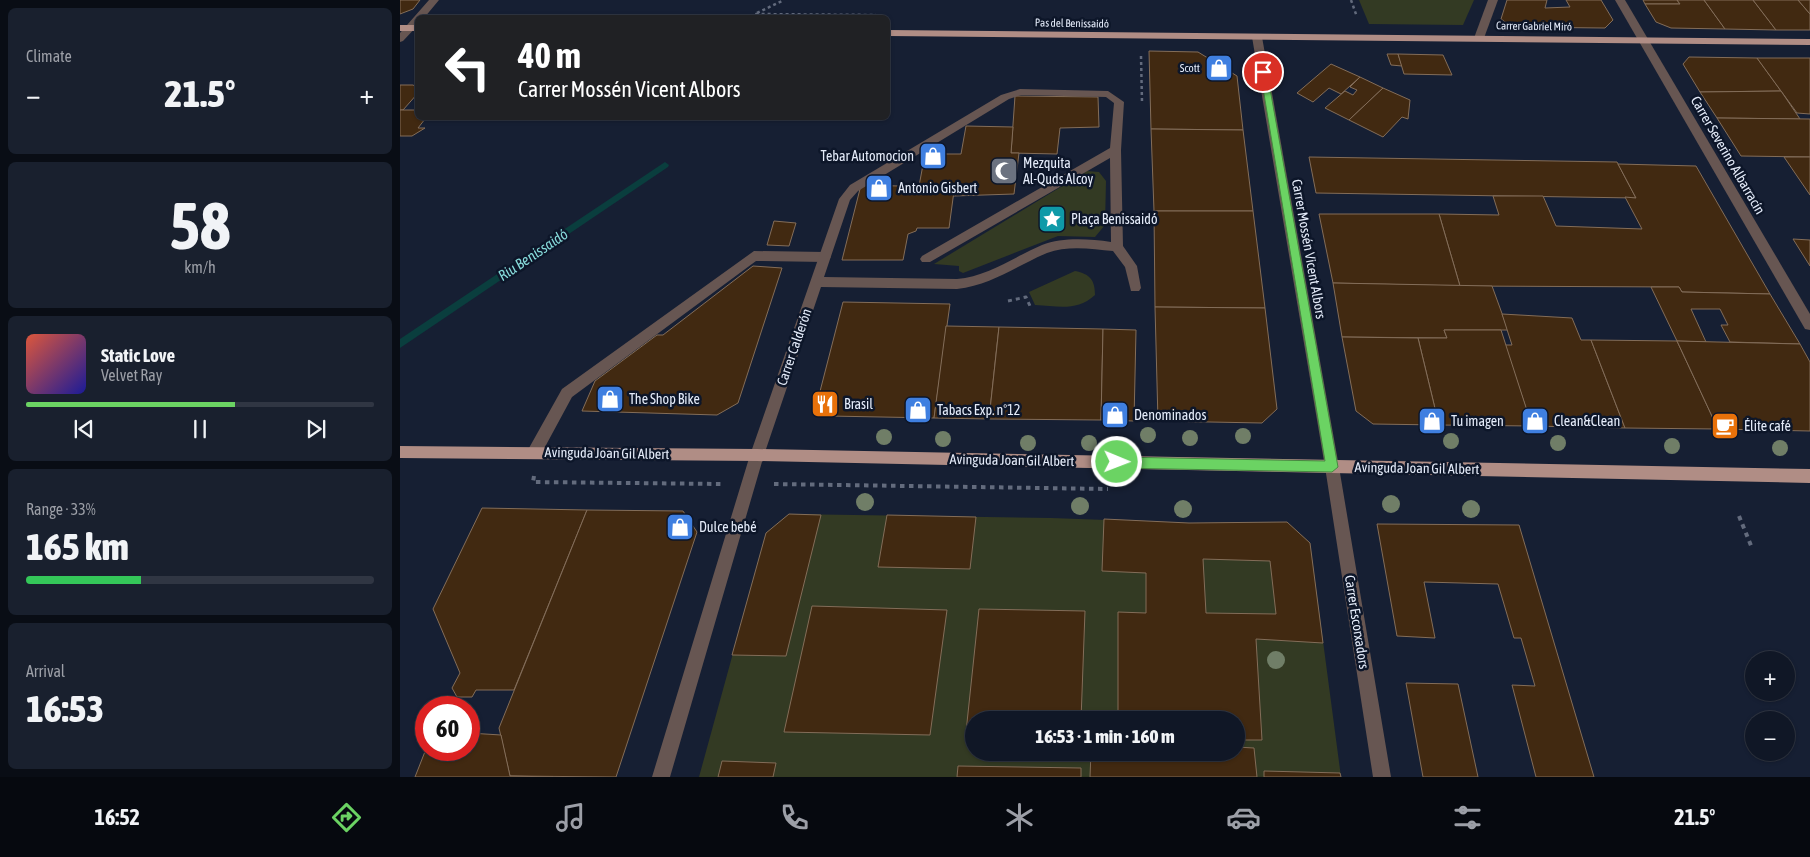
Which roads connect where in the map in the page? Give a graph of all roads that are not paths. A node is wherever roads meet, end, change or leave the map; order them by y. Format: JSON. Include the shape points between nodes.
{"nodes":[{"id":1,"x":434,"y":0,"type":"edge"},
{"id":2,"x":1493,"y":0,"type":"edge"},
{"id":3,"x":1620,"y":0,"type":"edge"},
{"id":4,"x":421,"y":15,"type":"edge"},
{"id":5,"x":409,"y":28,"type":"edge"},
{"id":6,"x":890,"y":33,"type":"edge"},
{"id":7,"x":1257,"y":37,"type":"junction"},
{"id":8,"x":1479,"y":38,"type":"junction"},
{"id":9,"x":400,"y":39,"type":"edge"},
{"id":10,"x":1643,"y":40,"type":"junction"},
{"id":11,"x":1810,"y":42,"type":"edge"},
{"id":12,"x":1108,"y":94,"type":"joint"},
{"id":13,"x":1115,"y":150,"type":"junction"},
{"id":14,"x":1117,"y":246,"type":"junction"},
{"id":15,"x":825,"y":257,"type":"junction"},
{"id":16,"x":926,"y":259,"type":"dead end"},
{"id":17,"x":816,"y":282,"type":"junction"},
{"id":18,"x":1135,"y":288,"type":"dead end"},
{"id":19,"x":1810,"y":326,"type":"edge"},
{"id":20,"x":400,"y":452,"type":"edge"},
{"id":21,"x":534,"y":453,"type":"junction"},
{"id":22,"x":757,"y":455,"type":"junction"},
{"id":23,"x":1332,"y":467,"type":"junction"},
{"id":24,"x":1810,"y":476,"type":"edge"},
{"id":25,"x":661,"y":777,"type":"edge"},
{"id":26,"x":1382,"y":777,"type":"edge"}],
"edges":[{"from":1,"to":4,"type":"street"},
{"from":2,"to":8,"type":"street"},
{"from":3,"to":10,"type":"street","name":"Carrer Severino Albarracín"},
{"from":5,"to":9,"type":"street"},
{"from":6,"to":7,"type":"main road","name":"Pas del Benissaidó"},
{"from":7,"to":8,"type":"main road","name":"Carrer Gabriel Miró"},
{"from":7,"to":23,"type":"street","name":"Carrer Mossén Vicent Albors"},
{"from":8,"to":10,"type":"main road","name":"Carrer Gabriel Miró"},
{"from":10,"to":11,"type":"main road","name":"Carrer Gabriel Miró"},
{"from":10,"to":19,"type":"street","name":"Carrer Severino Albarracín"},
{"from":12,"to":13,"type":"street","via":[[1119,102]]},
{"from":12,"to":15,"type":"street","name":"Carrer Calderón","via":[[1020,92],[1005,97],[854,188],[845,199]]},
{"from":13,"to":14,"type":"street"},
{"from":13,"to":16,"type":"street"},
{"from":14,"to":17,"type":"street","via":[[1082,243],[1047,248],[976,282]]},
{"from":14,"to":18,"type":"street","via":[[1131,266]]},
{"from":15,"to":17,"type":"street","name":"Carrer Calderón"},
{"from":15,"to":21,"type":"street","via":[[754,256],[567,393]]},
{"from":17,"to":22,"type":"street","name":"Carrer Calderón"},
{"from":20,"to":21,"type":"main road","name":"Avinguda Joan Gil Albert"},
{"from":21,"to":22,"type":"main road","name":"Avinguda Joan Gil Albert"},
{"from":22,"to":23,"type":"main road","name":"Avinguda Joan Gil Albert"},
{"from":22,"to":25,"type":"street","name":"Carrer Calderón"},
{"from":23,"to":24,"type":"main road","name":"Avinguda Joan Gil Albert"},
{"from":23,"to":26,"type":"street","name":"Carrer Escorxadors"}]}
